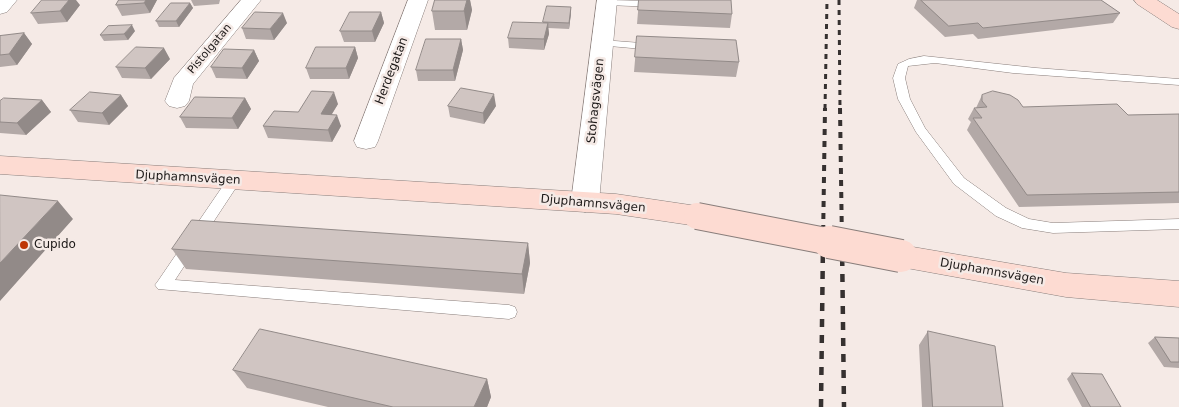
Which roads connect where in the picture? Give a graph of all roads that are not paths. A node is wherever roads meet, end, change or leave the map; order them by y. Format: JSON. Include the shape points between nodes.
{"nodes":[{"id":1,"x":7,"y":0,"type":"edge"},
{"id":2,"x":251,"y":0,"type":"edge"},
{"id":3,"x":418,"y":0,"type":"edge"},
{"id":4,"x":1144,"y":0,"type":"edge"},
{"id":5,"x":1174,"y":0,"type":"edge"},
{"id":6,"x":607,"y":1,"type":"edge"},
{"id":7,"x":1179,"y":3,"type":"edge"},
{"id":8,"x":663,"y":4,"type":"edge"},
{"id":9,"x":0,"y":8,"type":"edge"},
{"id":10,"x":1179,"y":23,"type":"edge"},
{"id":11,"x":602,"y":44,"type":"junction"},
{"id":12,"x":661,"y":47,"type":"edge"},
{"id":13,"x":1179,"y":82,"type":"edge"},
{"id":14,"x":177,"y":102,"type":"dead end"},
{"id":15,"x":366,"y":141,"type":"dead end"},
{"id":16,"x":0,"y":165,"type":"edge"},
{"id":17,"x":234,"y":180,"type":"junction"},
{"id":18,"x":585,"y":202,"type":"junction"},
{"id":19,"x":1179,"y":224,"type":"edge"},
{"id":20,"x":1179,"y":294,"type":"edge"},
{"id":21,"x":509,"y":312,"type":"dead end"}],
"edges":[{"from":1,"to":9,"type":"street"},
{"from":2,"to":14,"type":"street","name":"Pistolgatan","via":[[182,83]]},
{"from":3,"to":15,"type":"street","name":"Herdegatan"},
{"from":4,"to":10,"type":"street"},
{"from":5,"to":7,"type":"street"},
{"from":6,"to":8,"type":"lane"},
{"from":6,"to":11,"type":"street","name":"Stohagsvägen"},
{"from":11,"to":12,"type":"lane"},
{"from":11,"to":18,"type":"street","name":"Stohagsvägen"},
{"from":13,"to":19,"type":"lane","via":[[932,60],[903,64],[899,78],[904,100],[920,130],[959,181],[1001,212],[1027,224],[1053,228]]},
{"from":16,"to":17,"type":"street","name":"Djuphamnsvägen"},
{"from":17,"to":18,"type":"street","name":"Djuphamnsvägen"},
{"from":17,"to":21,"type":"lane","via":[[163,285]]},
{"from":18,"to":20,"type":"street","name":"Djuphamnsvägen","bridge":true,"via":[[697,216],[1066,285]]}]}
